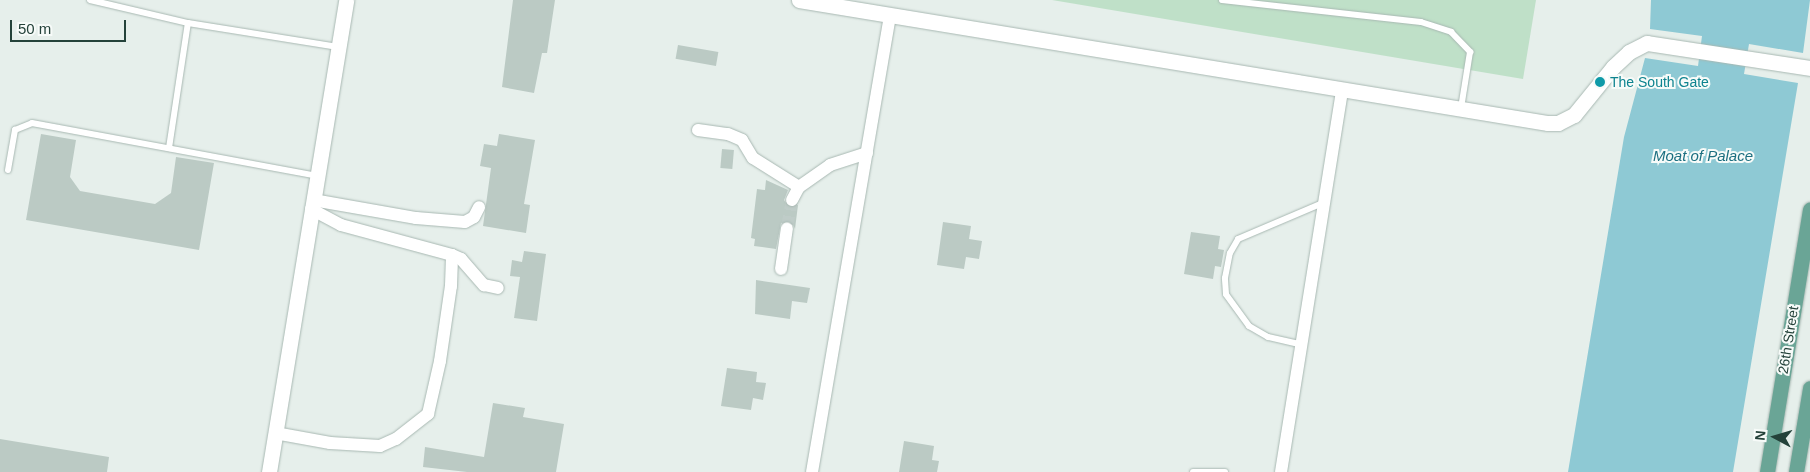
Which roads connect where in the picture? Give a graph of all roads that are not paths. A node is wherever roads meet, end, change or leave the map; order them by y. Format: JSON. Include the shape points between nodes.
{"nodes":[{"id":1,"x":90,"y":0,"type":"edge"},
{"id":2,"x":346,"y":0,"type":"edge"},
{"id":3,"x":799,"y":0,"type":"edge"},
{"id":4,"x":1222,"y":0,"type":"edge"},
{"id":5,"x":890,"y":15,"type":"junction"},
{"id":6,"x":188,"y":23,"type":"junction"},
{"id":7,"x":338,"y":47,"type":"junction"},
{"id":8,"x":1805,"y":67,"type":"edge"},
{"id":9,"x":1342,"y":90,"type":"junction"},
{"id":10,"x":1461,"y":108,"type":"junction"},
{"id":11,"x":698,"y":130,"type":"dead end"},
{"id":12,"x":169,"y":148,"type":"junction"},
{"id":13,"x":867,"y":153,"type":"junction"},
{"id":14,"x":8,"y":170,"type":"dead end"},
{"id":15,"x":317,"y":176,"type":"junction"},
{"id":16,"x":799,"y":187,"type":"junction"},
{"id":17,"x":792,"y":200,"type":"tunnel mouth"},
{"id":18,"x":1323,"y":203,"type":"junction"},
{"id":19,"x":312,"y":205,"type":"junction"},
{"id":20,"x":479,"y":207,"type":"dead end"},
{"id":21,"x":1810,"y":209,"type":"edge"},
{"id":22,"x":786,"y":228,"type":"tunnel mouth"},
{"id":23,"x":452,"y":255,"type":"junction"},
{"id":24,"x":781,"y":269,"type":"dead end"},
{"id":25,"x":498,"y":288,"type":"dead end"},
{"id":26,"x":1299,"y":344,"type":"junction"},
{"id":27,"x":1810,"y":388,"type":"edge"},
{"id":28,"x":1809,"y":405,"type":"edge"},
{"id":29,"x":275,"y":433,"type":"junction"},
{"id":30,"x":268,"y":472,"type":"edge"},
{"id":31,"x":812,"y":472,"type":"edge"},
{"id":32,"x":1193,"y":472,"type":"edge"},
{"id":33,"x":1225,"y":472,"type":"edge"},
{"id":34,"x":1281,"y":472,"type":"edge"},
{"id":35,"x":1767,"y":472,"type":"edge"},
{"id":36,"x":1796,"y":472,"type":"edge"}],
"edges":[{"from":1,"to":6,"type":"lane"},
{"from":2,"to":7,"type":"street"},
{"from":3,"to":5,"type":"street"},
{"from":4,"to":10,"type":"lane","via":[[1402,19],[1451,32],[1470,52]]},
{"from":5,"to":9,"type":"street"},
{"from":5,"to":13,"type":"street"},
{"from":6,"to":7,"type":"lane"},
{"from":6,"to":12,"type":"lane"},
{"from":7,"to":15,"type":"street"},
{"from":8,"to":10,"type":"street","via":[[1647,43],[1629,52],[1612,67],[1584,104],[1566,120],[1548,122]]},
{"from":9,"to":10,"type":"street"},
{"from":9,"to":18,"type":"street"},
{"from":11,"to":16,"type":"street","via":[[728,134],[742,140],[753,158]]},
{"from":12,"to":14,"type":"lane","via":[[32,123],[15,130]]},
{"from":12,"to":15,"type":"lane"},
{"from":13,"to":16,"type":"street","via":[[830,165]]},
{"from":13,"to":31,"type":"street"},
{"from":15,"to":19,"type":"street"},
{"from":16,"to":17,"type":"street"},
{"from":18,"to":26,"type":"street"},
{"from":18,"to":26,"type":"lane","via":[[1238,239],[1230,253],[1227,270],[1226,294],[1248,326],[1268,337]]},
{"from":19,"to":20,"type":"street","via":[[465,222],[474,217]]},
{"from":19,"to":23,"type":"street","via":[[341,225]]},
{"from":19,"to":29,"type":"street"},
{"from":21,"to":35,"type":"main road","name":"26th Street"},
{"from":22,"to":24,"type":"street"},
{"from":23,"to":25,"type":"street","via":[[461,259],[484,285]]},
{"from":23,"to":29,"type":"street","via":[[440,362],[428,414],[396,439],[380,446],[330,443]]},
{"from":26,"to":34,"type":"street"},
{"from":27,"to":28,"type":"main road"},
{"from":28,"to":36,"type":"main road"},
{"from":29,"to":30,"type":"street"},
{"from":32,"to":33,"type":"lane"}]}
